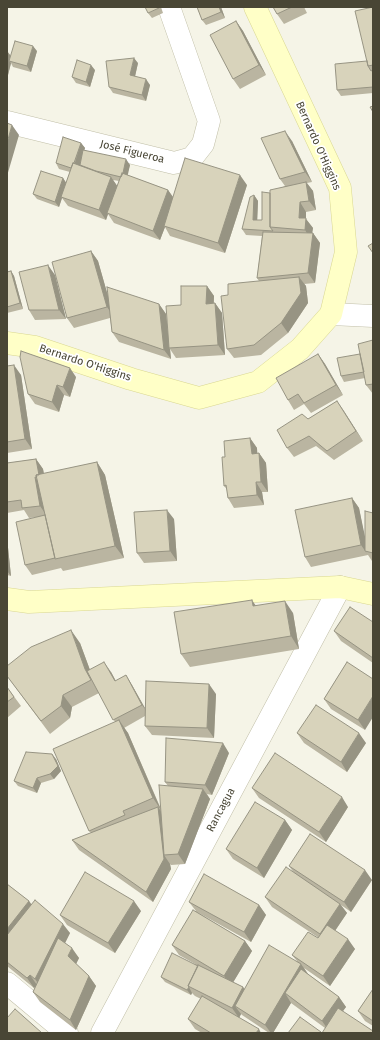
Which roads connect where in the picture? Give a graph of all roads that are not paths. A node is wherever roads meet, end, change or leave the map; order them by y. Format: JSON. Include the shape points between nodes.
{"nodes":[{"id":1,"x":169,"y":7,"type":"edge"},
{"id":2,"x":255,"y":7,"type":"edge"},
{"id":3,"x":7,"y":122,"type":"edge"},
{"id":4,"x":331,"y":314,"type":"junction"},
{"id":5,"x":373,"y":316,"type":"edge"},
{"id":6,"x":7,"y":343,"type":"edge"},
{"id":7,"x":340,"y":588,"type":"junction"},
{"id":8,"x":373,"y":594,"type":"edge"},
{"id":9,"x":7,"y":599,"type":"edge"},
{"id":10,"x":7,"y":983,"type":"edge"},
{"id":11,"x":67,"y":1033,"type":"edge"},
{"id":12,"x":102,"y":1033,"type":"edge"}],
"edges":[{"from":1,"to":3,"type":"street","name":"José Figueroa","via":[[209,121],[203,144],[192,158],[174,163]]},
{"from":2,"to":4,"type":"main road","name":"Bernardo O'Higgins","via":[[340,188],[346,252]]},
{"from":4,"to":5,"type":"street"},
{"from":4,"to":6,"type":"main road","name":"Bernardo O'Higgins","via":[[300,349],[258,382],[199,398],[131,379],[35,347]]},
{"from":7,"to":8,"type":"main road"},
{"from":7,"to":9,"type":"main road","via":[[29,602]]},
{"from":7,"to":12,"type":"street","name":"Rancagua"},
{"from":10,"to":11,"type":"street"}]}
